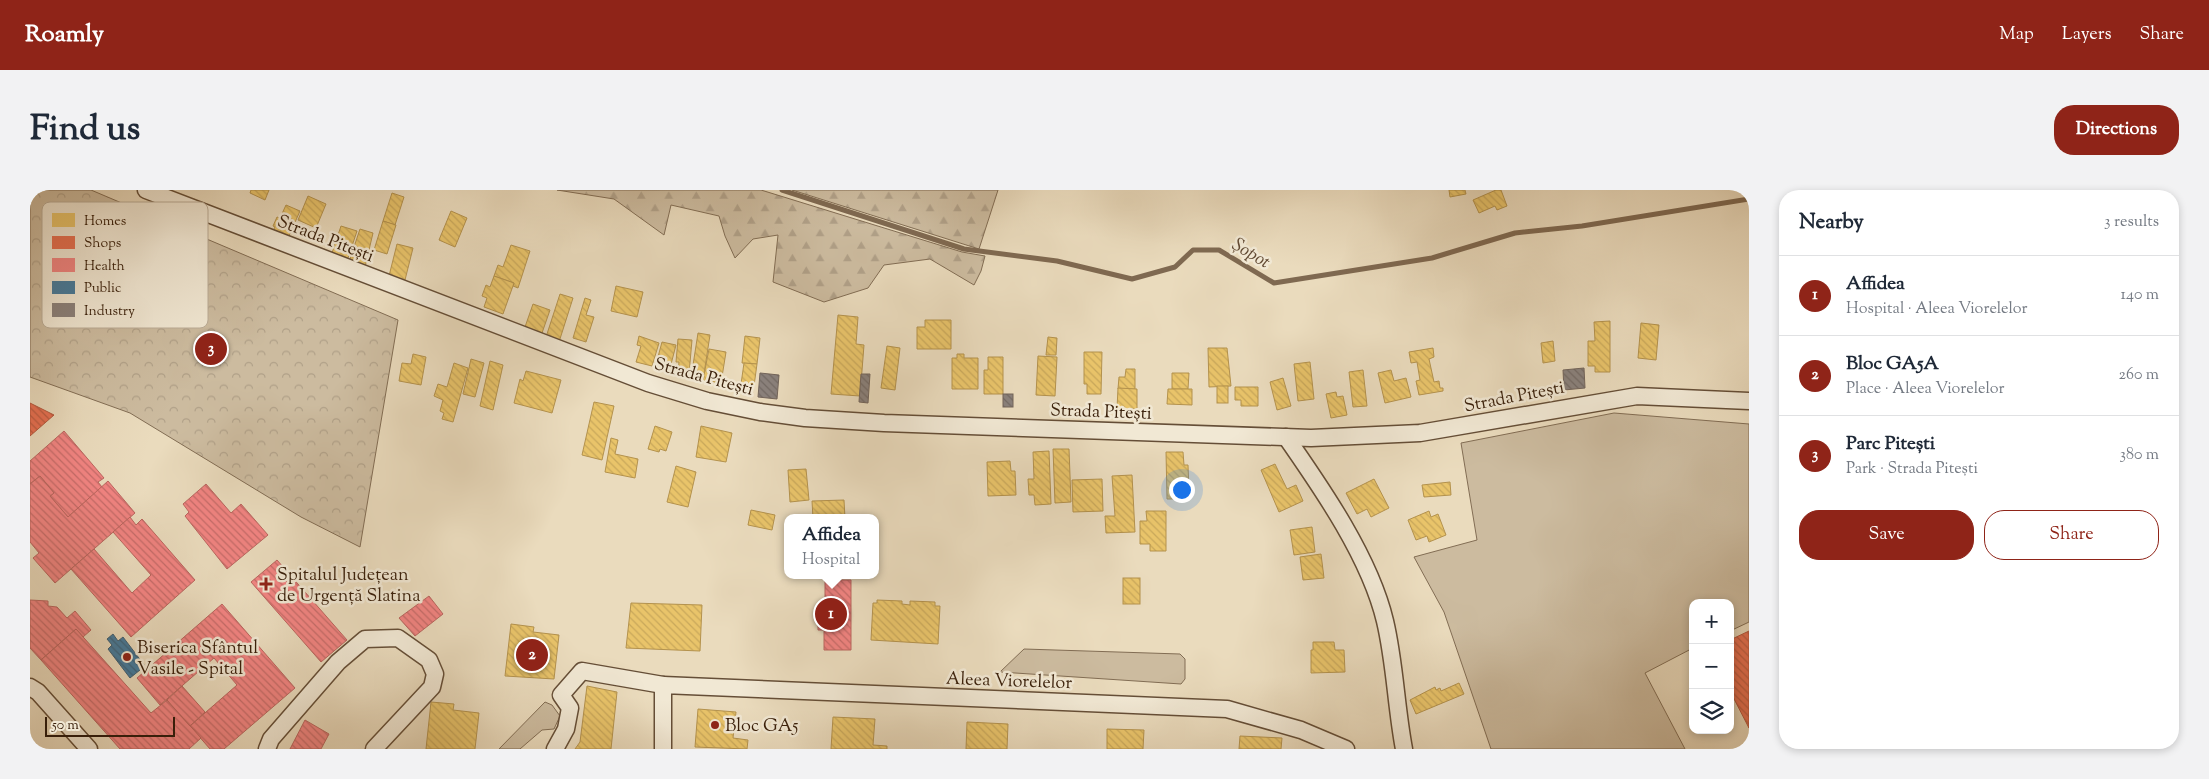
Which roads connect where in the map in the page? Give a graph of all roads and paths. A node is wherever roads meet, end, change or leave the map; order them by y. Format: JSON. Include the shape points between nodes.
{"nodes":[{"id":1,"x":146,"y":190,"type":"edge"},
{"id":2,"x":177,"y":202,"type":"edge"},
{"id":3,"x":208,"y":214,"type":"edge"},
{"id":4,"x":1749,"y":401,"type":"edge"},
{"id":5,"x":1286,"y":437,"type":"junction"},
{"id":6,"x":664,"y":685,"type":"junction"},
{"id":7,"x":30,"y":687,"type":"edge"},
{"id":8,"x":89,"y":749,"type":"edge"},
{"id":9,"x":268,"y":749,"type":"edge"},
{"id":10,"x":374,"y":749,"type":"edge"},
{"id":11,"x":555,"y":749,"type":"edge"},
{"id":12,"x":663,"y":749,"type":"edge"},
{"id":13,"x":1346,"y":749,"type":"edge"},
{"id":14,"x":1404,"y":749,"type":"edge"}],
"edges":[{"from":1,"to":2,"type":"street","name":"Strada Pitești"},
{"from":3,"to":5,"type":"street","name":"Strada Pitești","via":[[648,383],[707,401],[760,412],[884,423]]},
{"from":4,"to":5,"type":"street","name":"Strada Pitești","via":[[1637,396],[1420,433]]},
{"from":5,"to":14,"type":"street","via":[[1340,519],[1372,581],[1385,620]]},
{"from":6,"to":11,"type":"street","name":"Aleea Viorelelor","via":[[582,671],[561,695],[570,708],[566,729]]},
{"from":6,"to":12,"type":"street"},
{"from":6,"to":13,"type":"street","name":"Aleea Viorelelor","via":[[1227,709],[1301,730]]},
{"from":7,"to":8,"type":"street"},
{"from":9,"to":10,"type":"street","via":[[271,739],[338,662],[365,639],[398,638],[429,660],[436,674],[432,687]]}]}
